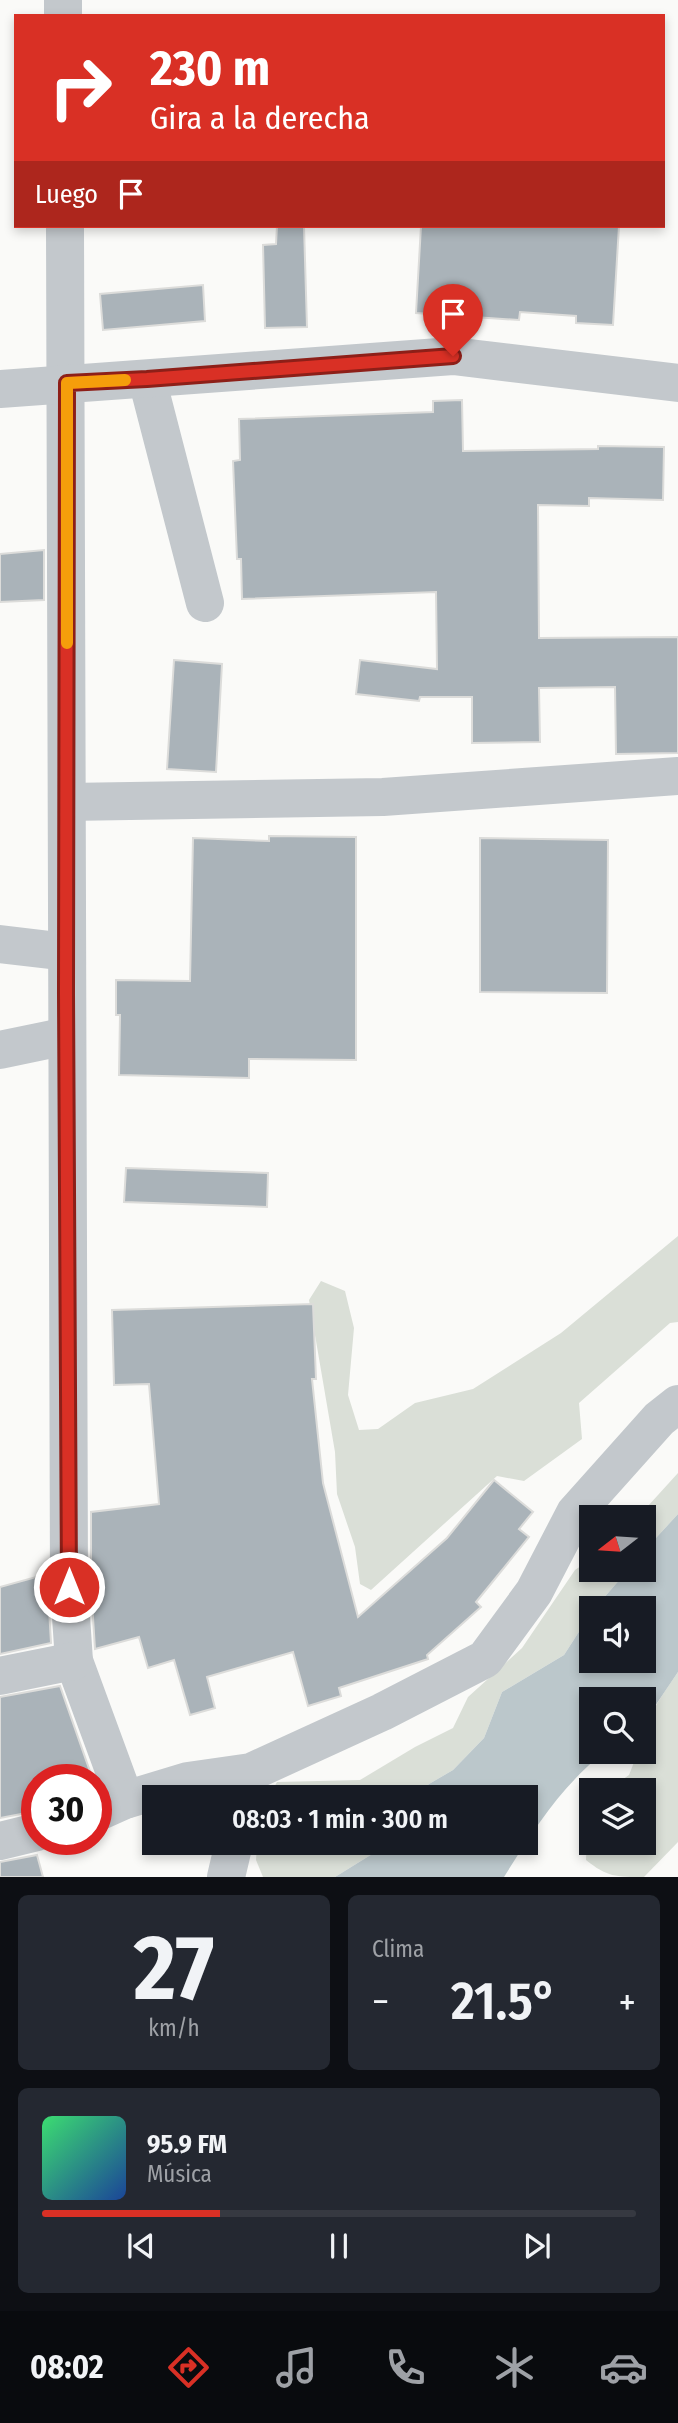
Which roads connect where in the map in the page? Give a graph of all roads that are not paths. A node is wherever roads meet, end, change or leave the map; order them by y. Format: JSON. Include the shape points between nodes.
{"nodes":[{"id":1,"x":65,"y":228,"type":"edge"},
{"id":2,"x":147,"y":379,"type":"junction"},
{"id":3,"x":67,"y":383,"type":"junction"},
{"id":4,"x":678,"y":383,"type":"edge"},
{"id":5,"x":0,"y":389,"type":"edge"},
{"id":6,"x":205,"y":603,"type":"dead end"},
{"id":7,"x":678,"y":776,"type":"edge"},
{"id":8,"x":66,"y":802,"type":"junction"},
{"id":9,"x":0,"y":944,"type":"edge"},
{"id":10,"x":66,"y":952,"type":"junction"},
{"id":11,"x":67,"y":1037,"type":"junction"},
{"id":12,"x":0,"y":1050,"type":"edge"},
{"id":13,"x":678,"y":1404,"type":"edge"},
{"id":14,"x":74,"y":1661,"type":"junction"},
{"id":15,"x":0,"y":1676,"type":"edge"},
{"id":16,"x":100,"y":1764,"type":"edge"},
{"id":17,"x":176,"y":1785,"type":"edge"},
{"id":18,"x":248,"y":1785,"type":"edge"},
{"id":19,"x":142,"y":1797,"type":"edge"},
{"id":20,"x":112,"y":1807,"type":"edge"},
{"id":21,"x":21,"y":1836,"type":"edge"},
{"id":22,"x":0,"y":1841,"type":"edge"},
{"id":23,"x":231,"y":1855,"type":"edge"},
{"id":24,"x":226,"y":1877,"type":"edge"}],
"edges":[{"from":1,"to":3,"type":"street"},
{"from":2,"to":3,"type":"street"},
{"from":2,"to":4,"type":"street","via":[[453,356]]},
{"from":2,"to":6,"type":"street"},
{"from":3,"to":5,"type":"street"},
{"from":3,"to":8,"type":"street"},
{"from":7,"to":8,"type":"street","via":[[383,797]]},
{"from":8,"to":10,"type":"street"},
{"from":9,"to":10,"type":"street"},
{"from":10,"to":11,"type":"street"},
{"from":11,"to":12,"type":"street"},
{"from":11,"to":14,"type":"street","via":[[69,1573]]},
{"from":13,"to":18,"type":"street","via":[[659,1419],[575,1513],[534,1592],[485,1659]]},
{"from":14,"to":15,"type":"street"},
{"from":14,"to":16,"type":"street"},
{"from":17,"to":18,"type":"street","via":[[188,1781]]},
{"from":19,"to":20,"type":"street"},
{"from":21,"to":22,"type":"street"},
{"from":23,"to":24,"type":"street"}]}
